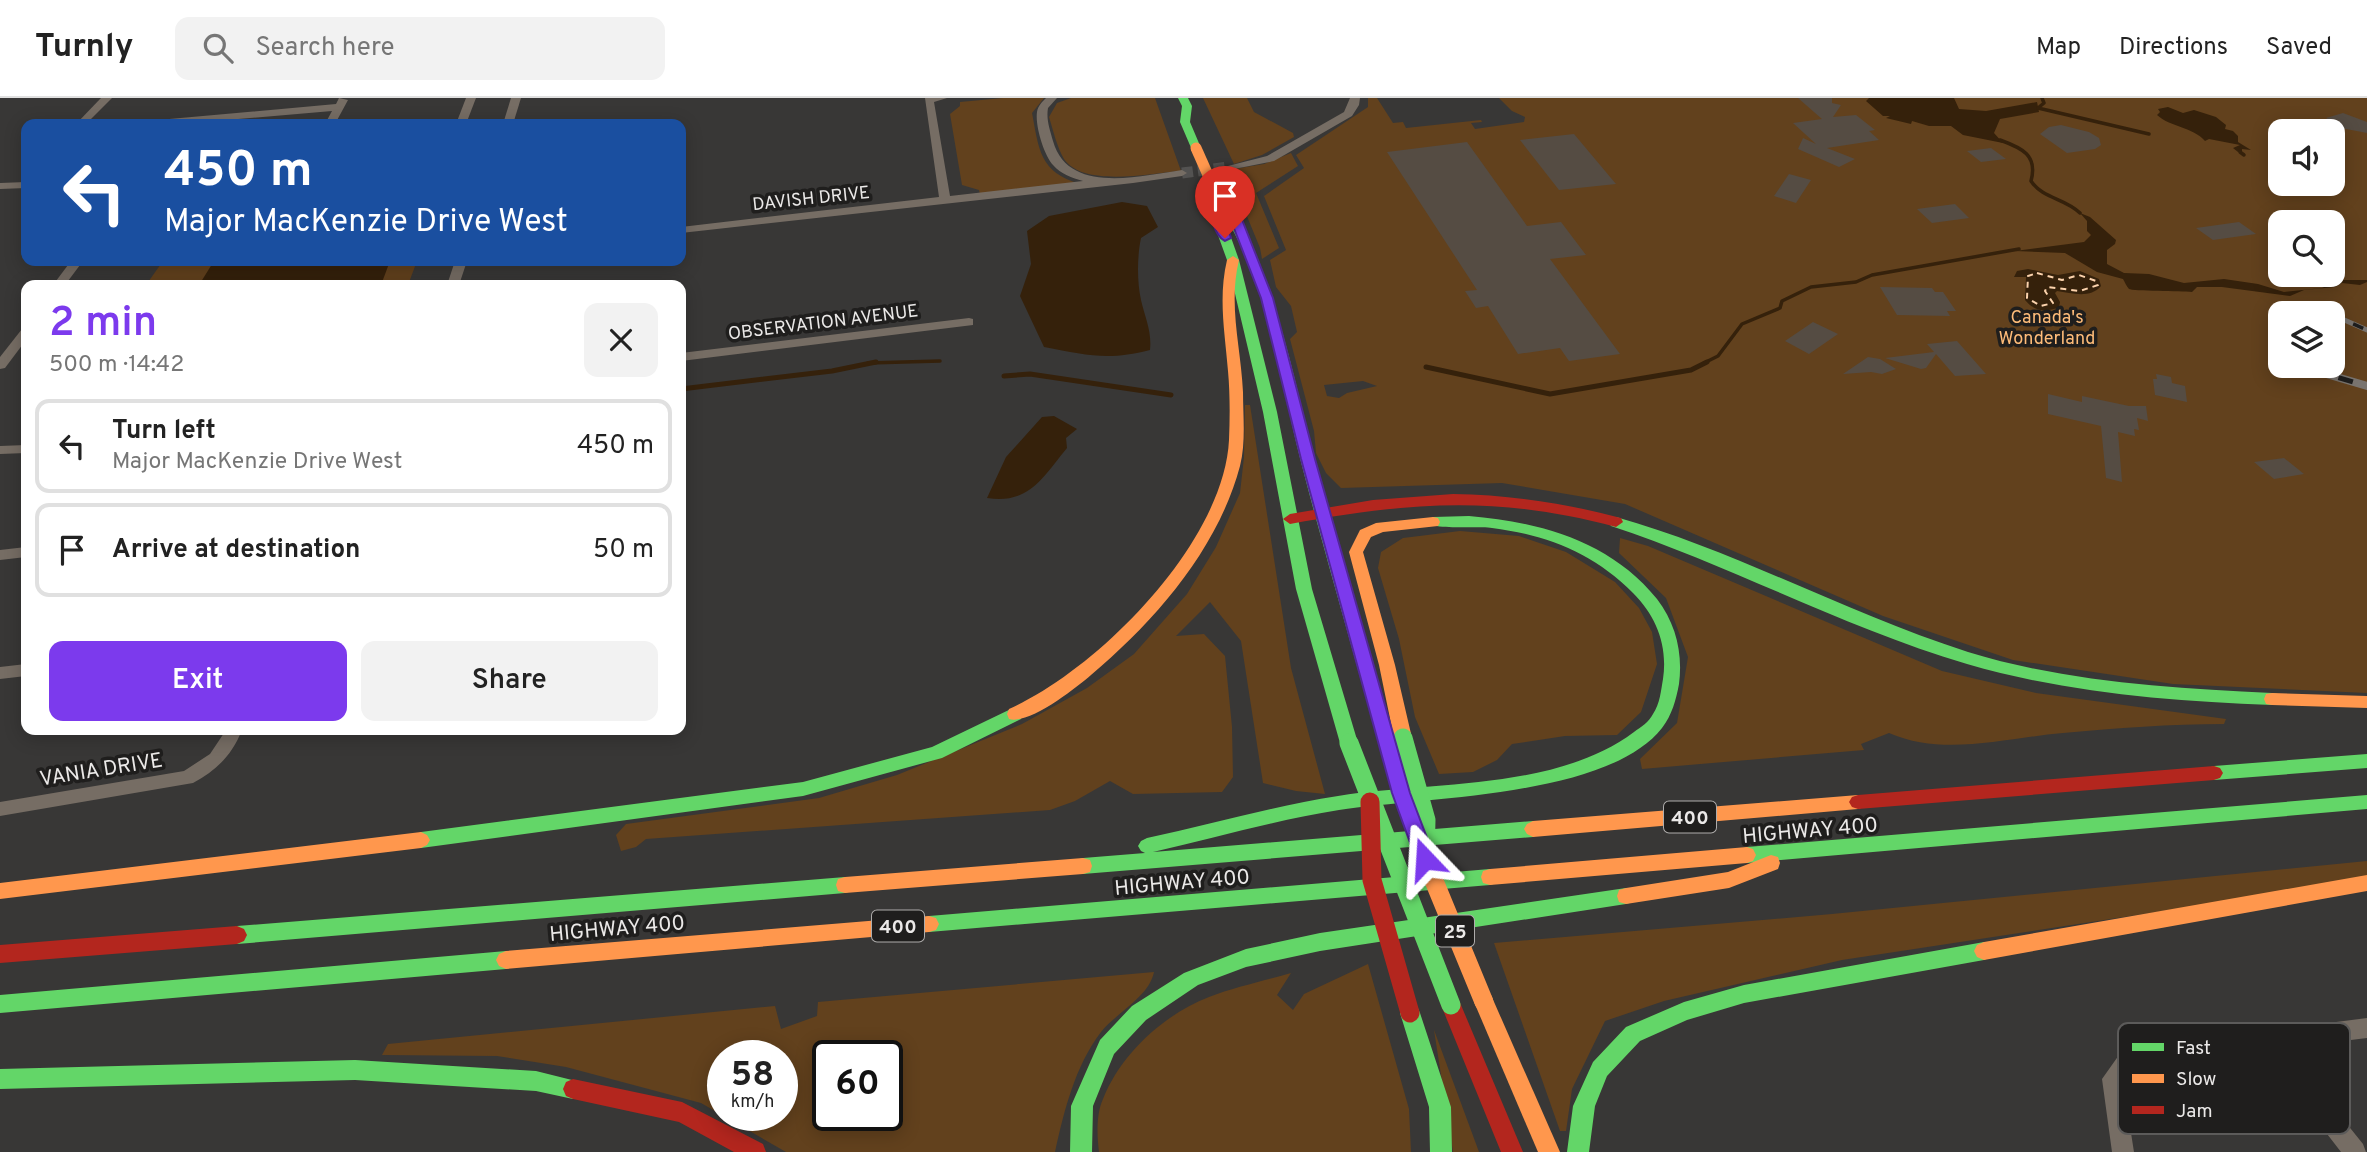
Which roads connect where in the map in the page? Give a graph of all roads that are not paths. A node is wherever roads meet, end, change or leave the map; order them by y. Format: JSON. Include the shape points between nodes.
{"nodes":[{"id":1,"x":107,"y":98,"type":"edge"},
{"id":2,"x":471,"y":98,"type":"edge"},
{"id":3,"x":516,"y":98,"type":"edge"},
{"id":4,"x":942,"y":98,"type":"edge"},
{"id":5,"x":1052,"y":98,"type":"edge"},
{"id":6,"x":1165,"y":98,"type":"edge"},
{"id":7,"x":1183,"y":98,"type":"edge"},
{"id":8,"x":1355,"y":98,"type":"edge"},
{"id":9,"x":929,"y":99,"type":"edge"},
{"id":10,"x":342,"y":102,"type":"edge"},
{"id":11,"x":86,"y":119,"type":"edge"},
{"id":12,"x":191,"y":119,"type":"edge"},
{"id":13,"x":333,"y":119,"type":"edge"},
{"id":14,"x":463,"y":119,"type":"edge"},
{"id":15,"x":510,"y":119,"type":"edge"},
{"id":16,"x":1185,"y":122,"type":"junction"},
{"id":17,"x":1229,"y":167,"type":"tunnel mouth"},
{"id":18,"x":1182,"y":173,"type":"tunnel mouth"},
{"id":19,"x":1111,"y":181,"type":"junction"},
{"id":20,"x":21,"y":185,"type":"edge"},
{"id":21,"x":0,"y":186,"type":"edge"},
{"id":22,"x":1216,"y":193,"type":"junction"},
{"id":23,"x":945,"y":201,"type":"junction"},
{"id":24,"x":686,"y":229,"type":"edge"},
{"id":25,"x":1233,"y":260,"type":"junction"},
{"id":26,"x":969,"y":322,"type":"dead end"},
{"id":27,"x":21,"y":338,"type":"edge"},
{"id":28,"x":686,"y":356,"type":"edge"},
{"id":29,"x":0,"y":365,"type":"edge"},
{"id":30,"x":21,"y":449,"type":"edge"},
{"id":31,"x":0,"y":450,"type":"edge"},
{"id":32,"x":1324,"y":512,"type":"junction"},
{"id":33,"x":1290,"y":519,"type":"junction"},
{"id":34,"x":21,"y":553,"type":"edge"},
{"id":35,"x":0,"y":555,"type":"edge"},
{"id":36,"x":21,"y":671,"type":"edge"},
{"id":37,"x":0,"y":673,"type":"edge"},
{"id":38,"x":2367,"y":702,"type":"edge"},
{"id":39,"x":232,"y":735,"type":"edge"},
{"id":40,"x":2367,"y":761,"type":"edge"},
{"id":41,"x":1370,"y":802,"type":"junction"},
{"id":42,"x":2367,"y":802,"type":"edge"},
{"id":43,"x":0,"y":809,"type":"edge"},
{"id":44,"x":1796,"y":852,"type":"junction"},
{"id":45,"x":1425,"y":859,"type":"junction"},
{"id":46,"x":1098,"y":863,"type":"junction"},
{"id":47,"x":2367,"y":883,"type":"edge"},
{"id":48,"x":0,"y":891,"type":"edge"},
{"id":49,"x":0,"y":954,"type":"edge"},
{"id":50,"x":0,"y":1004,"type":"edge"},
{"id":51,"x":2118,"y":1072,"type":"edge"},
{"id":52,"x":0,"y":1079,"type":"edge"},
{"id":53,"x":2118,"y":1119,"type":"edge"},
{"id":54,"x":2120,"y":1134,"type":"edge"},
{"id":55,"x":2341,"y":1134,"type":"edge"},
{"id":56,"x":755,"y":1152,"type":"edge"},
{"id":57,"x":1081,"y":1152,"type":"edge"},
{"id":58,"x":1441,"y":1152,"type":"edge"},
{"id":59,"x":1512,"y":1152,"type":"edge"},
{"id":60,"x":1549,"y":1152,"type":"edge"},
{"id":61,"x":1578,"y":1152,"type":"edge"},
{"id":62,"x":2123,"y":1152,"type":"edge"},
{"id":63,"x":2355,"y":1152,"type":"edge"}],
"edges":[{"from":1,"to":11,"type":"street"},
{"from":2,"to":14,"type":"street"},
{"from":3,"to":15,"type":"street"},
{"from":4,"to":9,"type":"street"},
{"from":5,"to":19,"type":"street","via":[[1041,114],[1054,160],[1084,178]]},
{"from":6,"to":16,"type":"main road","number":"25","via":[[1172,113]]},
{"from":7,"to":16,"type":"main road","number":"25"},
{"from":8,"to":17,"type":"street","via":[[1348,114],[1270,159]]},
{"from":9,"to":23,"type":"street"},
{"from":10,"to":12,"type":"street"},
{"from":10,"to":13,"type":"street"},
{"from":16,"to":22,"type":"main road","number":"25","bridge":true},
{"from":18,"to":19,"type":"street","name":"DAVISH DRIVE"},
{"from":19,"to":23,"type":"street","name":"DAVISH DRIVE"},
{"from":20,"to":21,"type":"street"},
{"from":22,"to":25,"type":"main road","number":"25","via":[[1217,216]]},
{"from":22,"to":32,"type":"main road","number":"25","via":[[1233,212],[1267,298]]},
{"from":23,"to":24,"type":"street","name":"DAVISH DRIVE"},
{"from":25,"to":33,"type":"main road","number":"25"},
{"from":25,"to":48,"type":"main road","via":[[1226,282],[1236,388],[1233,464],[1212,523],[1168,587],[1105,653],[1048,698],[936,753],[803,789]]},
{"from":26,"to":28,"type":"street","name":"OBSERVATION AVENUE"},
{"from":27,"to":29,"type":"street"},
{"from":30,"to":31,"type":"street"},
{"from":32,"to":33,"type":"main road"},
{"from":32,"to":38,"type":"main road","via":[[1468,497],[1539,503],[1653,535],[1906,638],[1972,659],[2105,686]]},
{"from":32,"to":45,"type":"main road","number":"25","via":[[1401,793]]},
{"from":33,"to":41,"type":"main road","number":"25","bridge":true,"via":[[1304,589]]},
{"from":34,"to":35,"type":"street"},
{"from":36,"to":37,"type":"street"},
{"from":39,"to":43,"type":"street","name":"VANIA DRIVE","via":[[229,746],[207,767],[187,778]]},
{"from":40,"to":46,"type":"main road","name":"HIGHWAY 400","number":"400"},
{"from":41,"to":58,"type":"main road","bridge":true,"via":[[1372,880],[1440,1107]]},
{"from":41,"to":59,"type":"main road","number":"25","bridge":true},
{"from":42,"to":44,"type":"main road","name":"HIGHWAY 400","number":"400"},
{"from":44,"to":50,"type":"main road","name":"HIGHWAY 400","number":"400","via":[[569,952]]},
{"from":44,"to":57,"type":"main road","via":[[1729,880],[1320,942],[1246,958],[1191,979],[1139,1013],[1107,1047],[1082,1106]]},
{"from":45,"to":46,"type":"main road","bridge":true,"via":[[1426,820],[1403,738],[1356,552],[1365,534],[1381,527],[1450,520],[1521,527],[1583,547],[1627,578],[1660,612],[1670,640],[1673,666],[1668,702],[1655,726],[1630,745],[1598,763],[1527,780],[1338,803],[1163,841]]},
{"from":45,"to":60,"type":"main road","number":"25","bridge":true},
{"from":46,"to":49,"type":"main road","name":"HIGHWAY 400","number":"400"},
{"from":47,"to":61,"type":"main road","via":[[1744,994],[1684,1011],[1633,1034],[1600,1069],[1584,1106]]},
{"from":51,"to":53,"type":"street","via":[[2112,1079]]},
{"from":52,"to":56,"type":"main road","via":[[355,1070],[536,1081],[682,1112]]},
{"from":54,"to":62,"type":"street"},
{"from":55,"to":63,"type":"street"}]}
